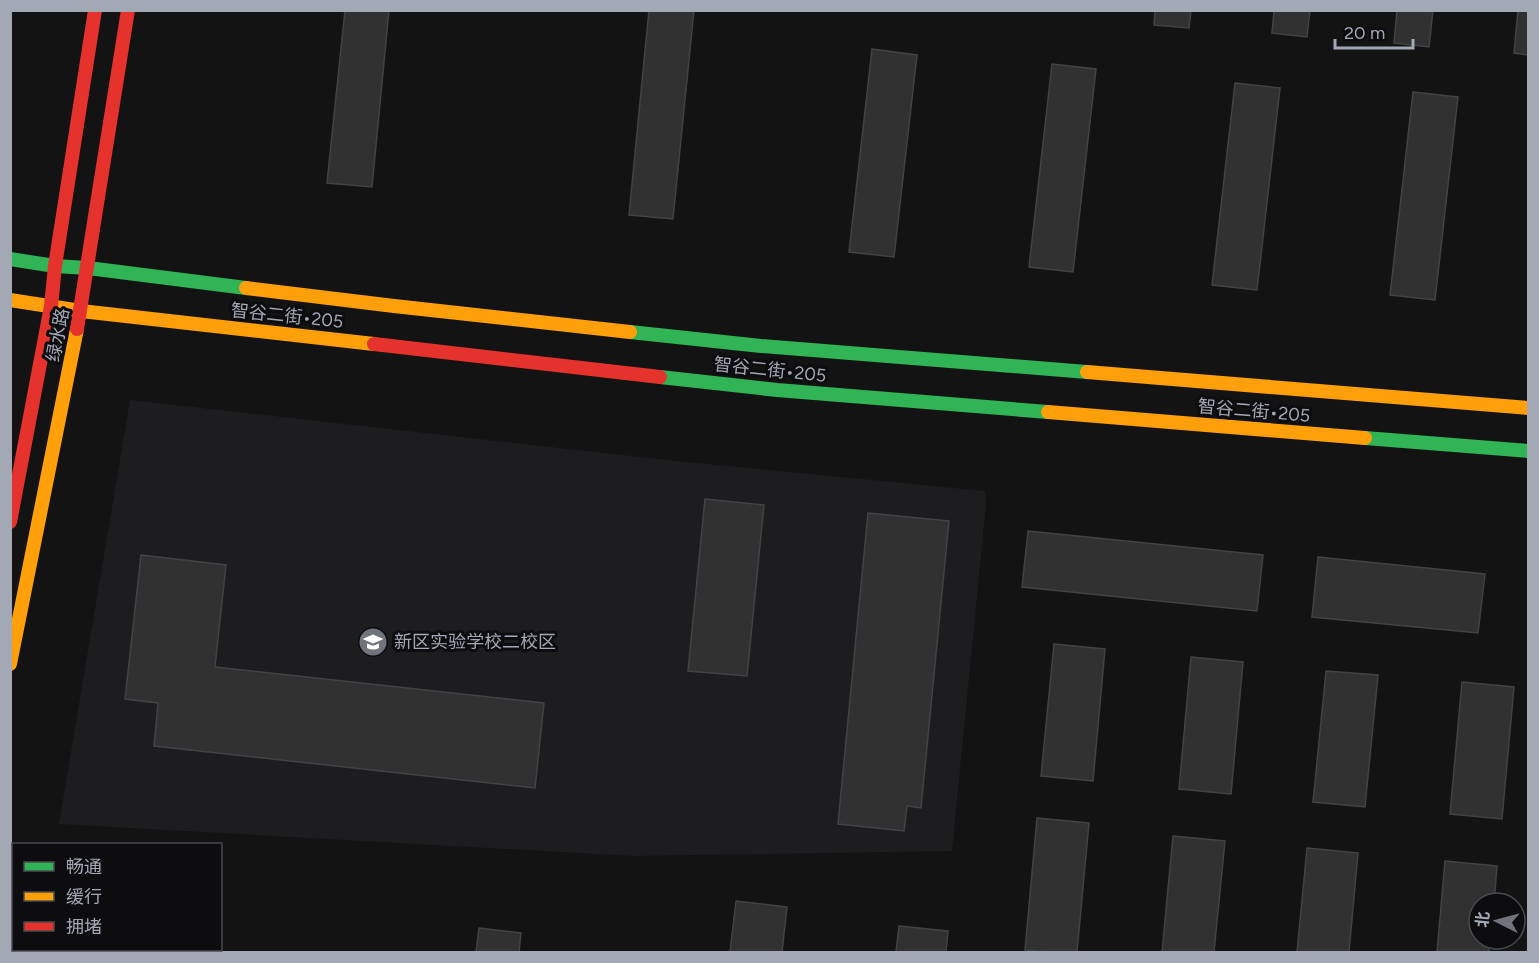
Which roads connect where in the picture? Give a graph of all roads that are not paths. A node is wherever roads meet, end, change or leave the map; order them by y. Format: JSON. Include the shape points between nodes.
{"nodes":[{"id":1,"x":95,"y":10,"type":"edge"},
{"id":2,"x":128,"y":10,"type":"edge"},
{"id":3,"x":10,"y":259,"type":"edge"},
{"id":4,"x":55,"y":266,"type":"junction"},
{"id":5,"x":88,"y":268,"type":"junction"},
{"id":6,"x":10,"y":300,"type":"edge"},
{"id":7,"x":51,"y":306,"type":"junction"},
{"id":8,"x":81,"y":311,"type":"junction"},
{"id":9,"x":1528,"y":408,"type":"edge"},
{"id":10,"x":1528,"y":451,"type":"edge"},
{"id":11,"x":10,"y":522,"type":"edge"},
{"id":12,"x":10,"y":664,"type":"edge"}],
"edges":[{"from":1,"to":4,"type":"main road","name":"绿水路"},
{"from":2,"to":5,"type":"main road","name":"绿水路"},
{"from":3,"to":4,"type":"main road","name":"智谷二街•205"},
{"from":4,"to":5,"type":"main road","name":"智谷二街•205"},
{"from":4,"to":7,"type":"main road","name":"绿水路"},
{"from":5,"to":8,"type":"main road","name":"绿水路"},
{"from":5,"to":9,"type":"main road","name":"智谷二街•205","via":[[761,346]]},
{"from":6,"to":7,"type":"main road","name":"智谷二街•205"},
{"from":7,"to":8,"type":"main road","name":"智谷二街•205"},
{"from":7,"to":11,"type":"main road","name":"绿水路"},
{"from":8,"to":10,"type":"main road","name":"智谷二街•205","via":[[777,390]]},
{"from":8,"to":12,"type":"main road","name":"绿水路"}]}
